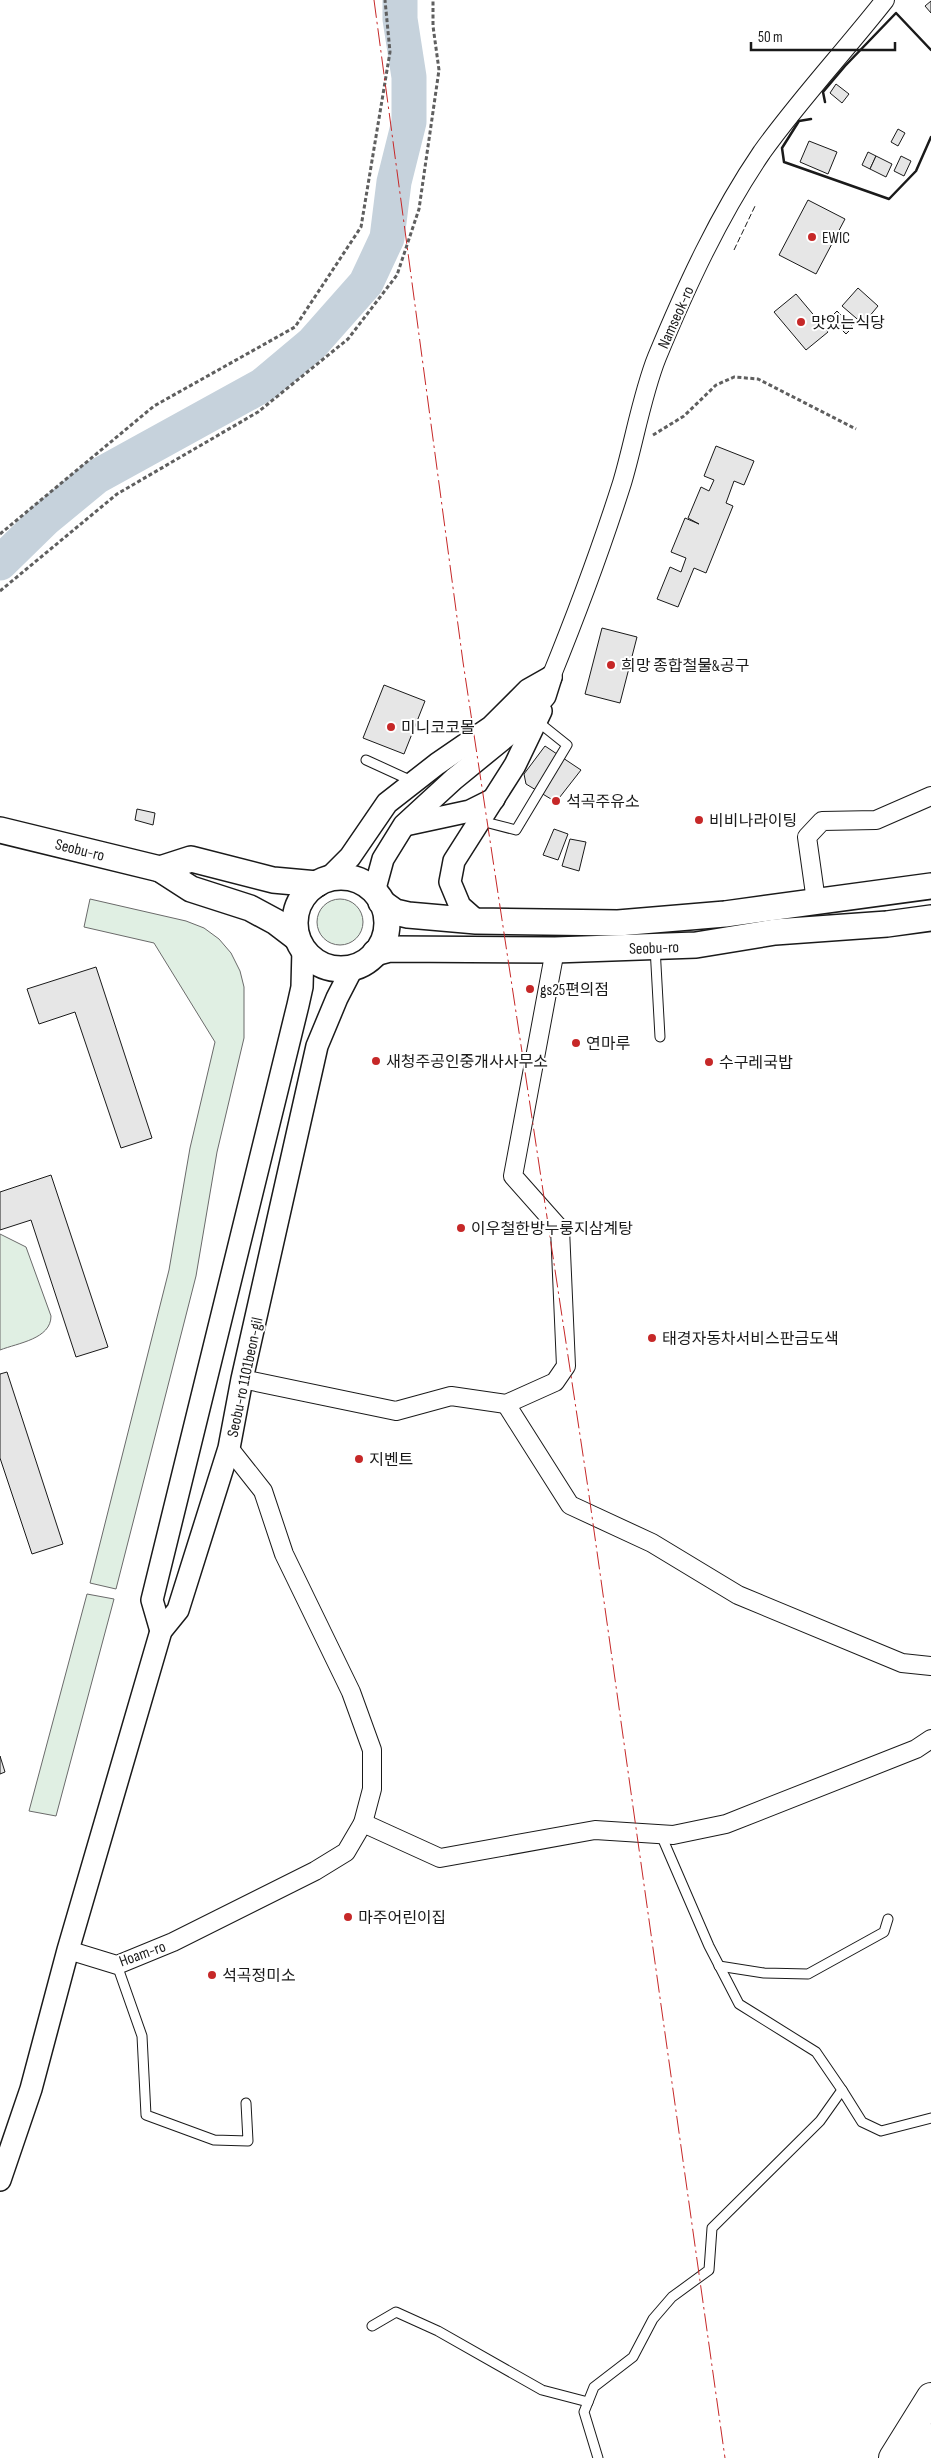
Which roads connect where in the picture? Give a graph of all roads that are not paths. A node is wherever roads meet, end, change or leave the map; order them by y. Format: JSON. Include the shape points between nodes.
{"nodes":[{"id":1,"x":885,"y":0,"type":"edge"},
{"id":2,"x":548,"y":687,"type":"junction"},
{"id":3,"x":537,"y":721,"type":"junction"},
{"id":4,"x":366,"y":760,"type":"dead end"},
{"id":5,"x":414,"y":782,"type":"junction"},
{"id":6,"x":931,"y":796,"type":"edge"},
{"id":7,"x":494,"y":799,"type":"junction"},
{"id":8,"x":481,"y":821,"type":"junction"},
{"id":9,"x":404,"y":825,"type":"junction"},
{"id":10,"x":0,"y":830,"type":"edge"},
{"id":11,"x":160,"y":869,"type":"junction"},
{"id":12,"x":323,"y":882,"type":"junction"},
{"id":13,"x":931,"y":886,"type":"edge"},
{"id":14,"x":378,"y":897,"type":"junction"},
{"id":15,"x":816,"y":901,"type":"junction"},
{"id":16,"x":931,"y":918,"type":"edge"},
{"id":17,"x":477,"y":921,"type":"junction"},
{"id":18,"x":300,"y":943,"type":"junction"},
{"id":19,"x":655,"y":947,"type":"junction"},
{"id":20,"x":555,"y":950,"type":"junction"},
{"id":21,"x":375,"y":953,"type":"junction"},
{"id":22,"x":354,"y":967,"type":"junction"},
{"id":23,"x":660,"y":1037,"type":"dead end"},
{"id":24,"x":242,"y":1378,"type":"junction"},
{"id":25,"x":506,"y":1404,"type":"junction"},
{"id":26,"x":229,"y":1448,"type":"junction"},
{"id":27,"x":161,"y":1631,"type":"junction"},
{"id":28,"x":931,"y":1666,"type":"edge"},
{"id":29,"x":931,"y":1739,"type":"edge"},
{"id":30,"x":363,"y":1823,"type":"junction"},
{"id":31,"x":661,"y":1835,"type":"junction"},
{"id":32,"x":346,"y":1852,"type":"joint"},
{"id":33,"x":888,"y":1919,"type":"dead end"},
{"id":34,"x":68,"y":1950,"type":"junction"},
{"id":35,"x":117,"y":1965,"type":"junction"},
{"id":36,"x":719,"y":1966,"type":"junction"},
{"id":37,"x":842,"y":2090,"type":"junction"},
{"id":38,"x":246,"y":2103,"type":"dead end"},
{"id":39,"x":931,"y":2118,"type":"edge"},
{"id":40,"x":5,"y":2149,"type":"edge"},
{"id":41,"x":0,"y":2180,"type":"edge"},
{"id":42,"x":372,"y":2326,"type":"dead end"},
{"id":43,"x":931,"y":2397,"type":"edge"},
{"id":44,"x":588,"y":2402,"type":"junction"},
{"id":45,"x":931,"y":2438,"type":"edge"},
{"id":46,"x":598,"y":2458,"type":"edge"},
{"id":47,"x":893,"y":2458,"type":"edge"},
{"id":48,"x":921,"y":2458,"type":"edge"}],
"edges":[{"from":1,"to":2,"type":"street","name":"Namseok-ro","via":[[761,154],[724,216],[680,304],[656,359],[591,580]]},
{"from":2,"to":3,"type":"street"},
{"from":2,"to":5,"type":"street","via":[[528,690],[491,727]]},
{"from":2,"to":9,"type":"street","via":[[519,726]]},
{"from":3,"to":7,"type":"street"},
{"from":3,"to":8,"type":"lane","via":[[567,745],[516,830]]},
{"from":4,"to":5,"type":"lane"},
{"from":5,"to":12,"type":"street","via":[[387,803],[350,857]]},
{"from":6,"to":15,"type":"street","via":[[876,820],[822,821],[807,836]]},
{"from":7,"to":8,"type":"street"},
{"from":7,"to":9,"type":"street","via":[[470,811]]},
{"from":8,"to":17,"type":"street","via":[[454,861],[450,882],[460,906]]},
{"from":9,"to":14,"type":"street","via":[[383,859]]},
{"from":10,"to":11,"type":"main road","name":"Seobu-ro"},
{"from":11,"to":12,"type":"main road","via":[[192,859],[273,880]]},
{"from":11,"to":18,"type":"main road","name":"Seobu-ro","via":[[192,889],[250,908],[276,922]]},
{"from":12,"to":14,"type":"main road","via":[[353,879]]},
{"from":12,"to":18,"type":"main road","via":[[300,902],[296,913]]},
{"from":13,"to":15,"type":"main road","name":"Seobu-ro"},
{"from":14,"to":17,"type":"main road","name":"Seobu-ro","via":[[395,912]]},
{"from":14,"to":21,"type":"main road","via":[[386,926],[384,938]]},
{"from":15,"to":17,"type":"main road","name":"Seobu-ro","via":[[725,914],[618,923]]},
{"from":16,"to":19,"type":"main road","name":"Seobu-ro"},
{"from":18,"to":22,"type":"main road","via":[[322,965],[334,969]]},
{"from":18,"to":27,"type":"street","via":[[302,986],[298,1005],[152,1600]]},
{"from":19,"to":20,"type":"main road","name":"Seobu-ro"},
{"from":19,"to":23,"type":"lane"},
{"from":20,"to":21,"type":"main road","name":"Seobu-ro","via":[[390,949]]},
{"from":20,"to":25,"type":"street","via":[[513,1176],[560,1229],[566,1366],[556,1382]]},
{"from":21,"to":22,"type":"main road"},
{"from":22,"to":24,"type":"street","name":"Seobu-ro 1101beon-gil","via":[[317,1046]]},
{"from":24,"to":25,"type":"street","via":[[396,1411],[451,1396]]},
{"from":24,"to":26,"type":"street","name":"Seobu-ro 1101beon-gil"},
{"from":25,"to":28,"type":"street","via":[[570,1505],[652,1543],[738,1595],[902,1663]]},
{"from":26,"to":27,"type":"street","via":[[178,1610]]},
{"from":26,"to":30,"type":"street","name":"Seobu-ro 1101beon-gil","via":[[264,1491],[284,1554],[351,1692],[372,1750],[372,1789]]},
{"from":27,"to":34,"type":"street"},
{"from":29,"to":31,"type":"street","via":[[916,1749],[726,1824]]},
{"from":30,"to":31,"type":"street","via":[[440,1858],[595,1830]]},
{"from":30,"to":32,"type":"street","name":"Seobu-ro 1101beon-gil"},
{"from":31,"to":36,"type":"lane"},
{"from":32,"to":35,"type":"street","name":"Hoam-ro","via":[[315,1871]]},
{"from":33,"to":36,"type":"lane","via":[[884,1932],[808,1974],[764,1973]]},
{"from":34,"to":35,"type":"street","name":"Hoam-ro"},
{"from":34,"to":40,"type":"street","via":[[31,2088]]},
{"from":35,"to":38,"type":"lane","via":[[142,2036],[146,2115],[214,2140],[248,2141]]},
{"from":36,"to":37,"type":"lane","via":[[739,2004],[816,2052]]},
{"from":37,"to":39,"type":"lane","via":[[862,2122],[881,2131]]},
{"from":37,"to":44,"type":"lane","via":[[820,2121],[712,2228],[709,2270],[672,2297],[653,2318],[633,2357],[594,2387]]},
{"from":40,"to":41,"type":"street"},
{"from":42,"to":44,"type":"lane","via":[[396,2312],[438,2331],[542,2390]]},
{"from":43,"to":47,"type":"highway"},
{"from":44,"to":46,"type":"lane","via":[[584,2412]]},
{"from":45,"to":48,"type":"highway"}]}
